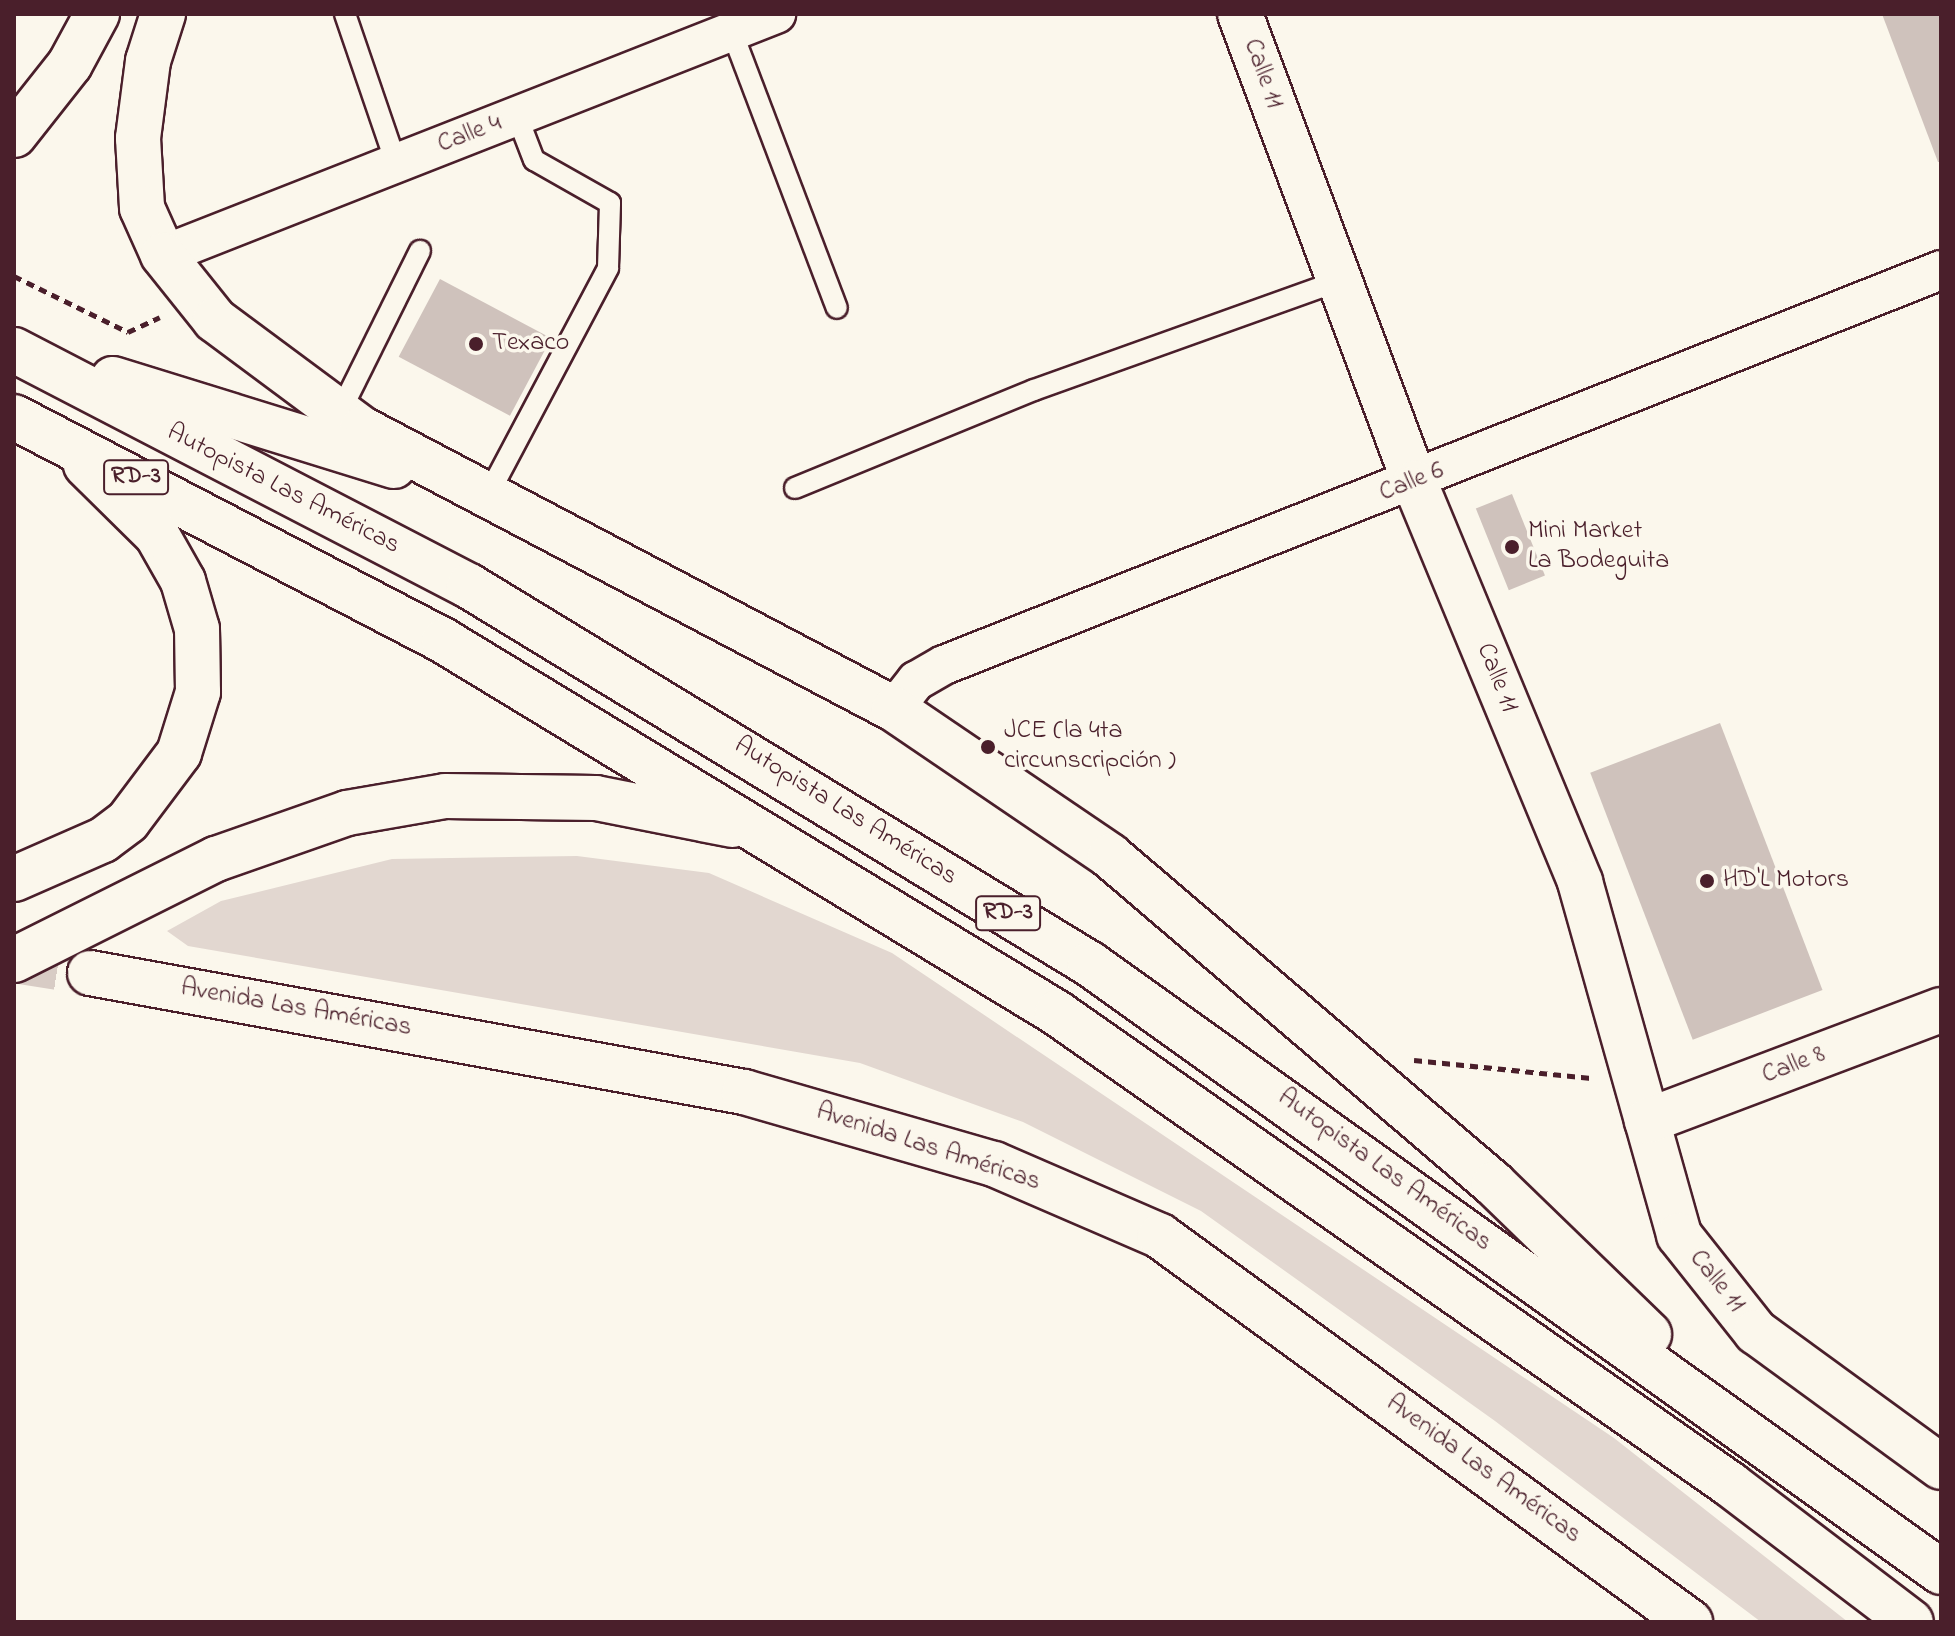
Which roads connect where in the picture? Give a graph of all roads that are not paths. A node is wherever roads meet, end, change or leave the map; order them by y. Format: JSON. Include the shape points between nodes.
{"nodes":[{"id":1,"x":97,"y":14,"type":"edge"},
{"id":2,"x":163,"y":14,"type":"edge"},
{"id":3,"x":345,"y":14,"type":"edge"},
{"id":4,"x":776,"y":14,"type":"edge"},
{"id":5,"x":1240,"y":14,"type":"edge"},
{"id":6,"x":732,"y":32,"type":"junction"},
{"id":7,"x":517,"y":116,"type":"junction"},
{"id":8,"x":14,"y":135,"type":"edge"},
{"id":9,"x":396,"y":163,"type":"junction"},
{"id":10,"x":420,"y":251,"type":"dead end"},
{"id":11,"x":163,"y":255,"type":"junction"},
{"id":12,"x":1941,"y":270,"type":"edge"},
{"id":13,"x":1339,"y":281,"type":"junction"},
{"id":14,"x":837,"y":308,"type":"dead end"},
{"id":15,"x":14,"y":348,"type":"edge"},
{"id":16,"x":340,"y":412,"type":"junction"},
{"id":17,"x":14,"y":417,"type":"edge"},
{"id":18,"x":65,"y":444,"type":"junction"},
{"id":19,"x":1415,"y":483,"type":"junction"},
{"id":20,"x":795,"y":488,"type":"dead end"},
{"id":21,"x":488,"y":495,"type":"junction"},
{"id":22,"x":894,"y":709,"type":"junction"},
{"id":23,"x":766,"y":832,"type":"junction"},
{"id":24,"x":14,"y":879,"type":"edge"},
{"id":25,"x":14,"y":960,"type":"edge"},
{"id":26,"x":90,"y":973,"type":"tunnel mouth"},
{"id":27,"x":1941,"y":1010,"type":"edge"},
{"id":28,"x":1641,"y":1102,"type":"junction"},
{"id":29,"x":1759,"y":1441,"type":"junction"},
{"id":30,"x":1941,"y":1467,"type":"edge"},
{"id":31,"x":1941,"y":1572,"type":"edge"},
{"id":32,"x":1690,"y":1622,"type":"edge"},
{"id":33,"x":1911,"y":1622,"type":"edge"}],
"edges":[{"from":1,"to":8,"type":"main road","via":[[70,64]]},
{"from":2,"to":11,"type":"main road","via":[[148,61],[138,138],[142,208]]},
{"from":3,"to":9,"type":"lane"},
{"from":4,"to":6,"type":"street","name":"Calle 4"},
{"from":5,"to":13,"type":"main road","name":"Calle 11"},
{"from":6,"to":7,"type":"street","name":"Calle 4"},
{"from":6,"to":14,"type":"lane"},
{"from":7,"to":9,"type":"street","name":"Calle 4"},
{"from":7,"to":21,"type":"lane","via":[[534,160],[610,203],[608,268]]},
{"from":9,"to":11,"type":"street","name":"Calle 4"},
{"from":10,"to":16,"type":"lane"},
{"from":11,"to":16,"type":"main road","via":[[215,320]]},
{"from":12,"to":19,"type":"street","name":"Calle 6"},
{"from":13,"to":19,"type":"main road","name":"Calle 11"},
{"from":13,"to":20,"type":"lane","via":[[1034,390]]},
{"from":15,"to":21,"type":"main road"},
{"from":15,"to":29,"type":"main road","name":"Autopista Las Américas","number":"RD-3","via":[[469,586],[796,780],[1090,964]]},
{"from":16,"to":21,"type":"main road"},
{"from":17,"to":18,"type":"main road","name":"Autopista Las Américas","number":"RD-3"},
{"from":18,"to":23,"type":"main road","name":"Autopista Las Américas","number":"RD-3","via":[[182,499],[444,641]]},
{"from":18,"to":24,"type":"main road","via":[[157,535],[171,558],[197,629],[198,692],[179,753],[128,821],[103,840]]},
{"from":19,"to":22,"type":"street","name":"Calle 6","via":[[944,665],[916,681]]},
{"from":19,"to":28,"type":"main road","name":"Calle 11","via":[[1580,882]]},
{"from":21,"to":22,"type":"main road"},
{"from":22,"to":29,"type":"main road","via":[[1110,856],[1494,1184]]},
{"from":23,"to":25,"type":"main road","via":[[596,798],[445,796],[347,813],[216,859]]},
{"from":23,"to":33,"type":"main road","name":"Autopista Las Américas","number":"RD-3","via":[[1057,1013],[1235,1134],[1731,1485]]},
{"from":26,"to":32,"type":"main road","name":"Avenida Las Américas","via":[[744,1092],[994,1164],[1160,1236]]},
{"from":27,"to":28,"type":"main road","name":"Calle 8"},
{"from":28,"to":30,"type":"main road","name":"Calle 11","via":[[1679,1235],[1756,1332]]},
{"from":29,"to":31,"type":"main road","name":"Autopista Las Américas","number":"RD-3"}]}
